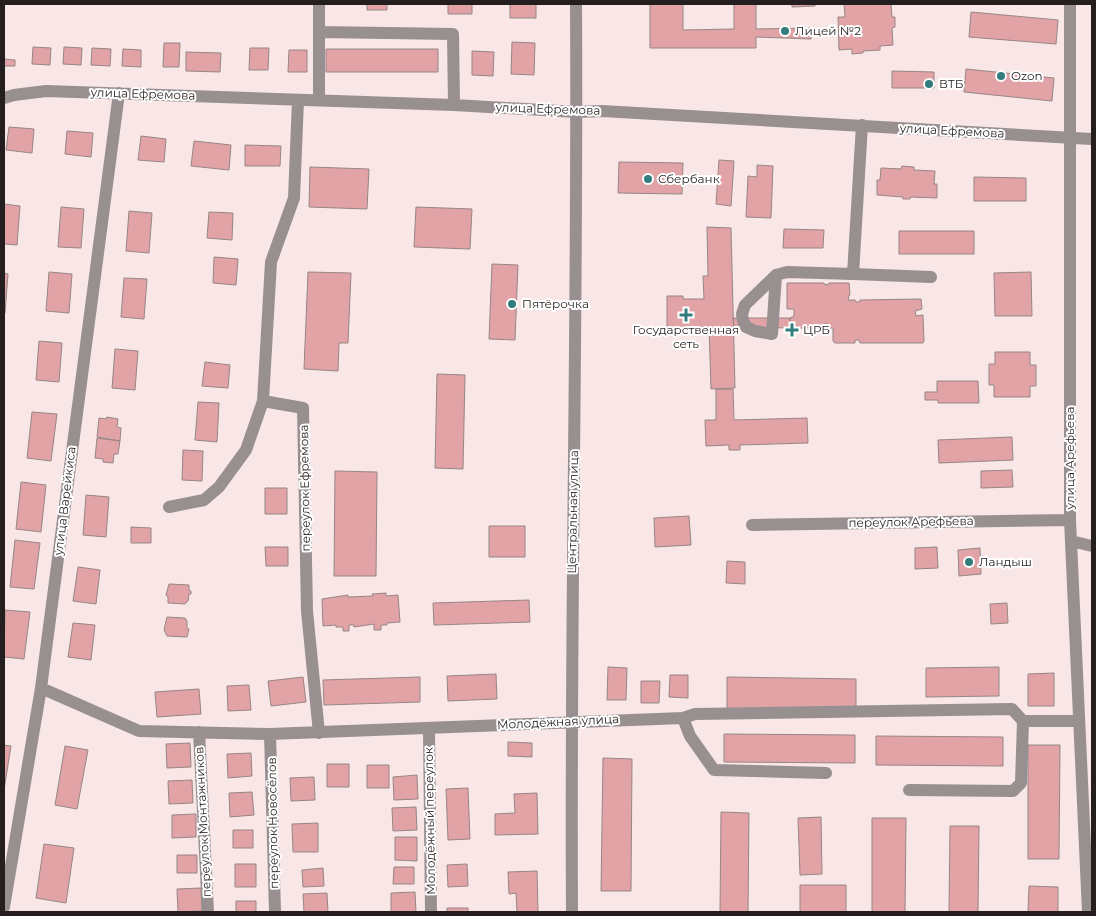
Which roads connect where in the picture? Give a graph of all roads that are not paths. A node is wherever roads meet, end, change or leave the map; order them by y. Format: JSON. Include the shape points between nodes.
{"nodes":[{"id":1,"x":319,"y":4,"type":"edge"},
{"id":2,"x":576,"y":4,"type":"edge"},
{"id":3,"x":1070,"y":4,"type":"edge"},
{"id":4,"x":319,"y":32,"type":"junction"},
{"id":5,"x":119,"y":93,"type":"junction"},
{"id":6,"x":4,"y":98,"type":"edge"},
{"id":7,"x":298,"y":100,"type":"junction"},
{"id":8,"x":319,"y":100,"type":"junction"},
{"id":9,"x":454,"y":105,"type":"junction"},
{"id":10,"x":577,"y":112,"type":"junction"},
{"id":11,"x":862,"y":126,"type":"junction"},
{"id":12,"x":1070,"y":138,"type":"junction"},
{"id":13,"x":1092,"y":139,"type":"edge"},
{"id":14,"x":852,"y":274,"type":"junction"},
{"id":15,"x":776,"y":275,"type":"dead end"},
{"id":16,"x":931,"y":277,"type":"dead end"},
{"id":17,"x":263,"y":401,"type":"junction"},
{"id":18,"x":169,"y":507,"type":"dead end"},
{"id":19,"x":1070,"y":520,"type":"junction"},
{"id":20,"x":752,"y":525,"type":"dead end"},
{"id":21,"x":1071,"y":541,"type":"junction"},
{"id":22,"x":1092,"y":546,"type":"edge"},
{"id":23,"x":41,"y":688,"type":"junction"},
{"id":24,"x":683,"y":718,"type":"junction"},
{"id":25,"x":570,"y":721,"type":"junction"},
{"id":26,"x":1023,"y":721,"type":"junction"},
{"id":27,"x":1079,"y":721,"type":"junction"},
{"id":28,"x":429,"y":729,"type":"junction"},
{"id":29,"x":199,"y":732,"type":"junction"},
{"id":30,"x":319,"y":733,"type":"junction"},
{"id":31,"x":270,"y":734,"type":"junction"},
{"id":32,"x":826,"y":773,"type":"dead end"},
{"id":33,"x":908,"y":790,"type":"dead end"},
{"id":34,"x":4,"y":907,"type":"edge"},
{"id":35,"x":208,"y":912,"type":"edge"},
{"id":36,"x":275,"y":912,"type":"edge"},
{"id":37,"x":431,"y":912,"type":"edge"},
{"id":38,"x":572,"y":912,"type":"edge"},
{"id":39,"x":1088,"y":912,"type":"edge"}],
"edges":[{"from":1,"to":4,"type":"street"},
{"from":2,"to":10,"type":"street","name":"Центральная улица"},
{"from":3,"to":12,"type":"street","name":"улица Арефьева"},
{"from":4,"to":8,"type":"street"},
{"from":4,"to":9,"type":"street","via":[[453,34]]},
{"from":5,"to":6,"type":"street","name":"улица Ефремова","via":[[46,91]]},
{"from":5,"to":7,"type":"street","name":"улица Ефремова"},
{"from":5,"to":23,"type":"street","name":"улица Варейкиса"},
{"from":7,"to":8,"type":"street","name":"улица Ефремова"},
{"from":7,"to":17,"type":"street","via":[[294,198],[271,262]]},
{"from":8,"to":9,"type":"street","name":"улица Ефремова"},
{"from":9,"to":10,"type":"street","name":"улица Ефремова"},
{"from":10,"to":11,"type":"street","name":"улица Ефремова"},
{"from":10,"to":25,"type":"street","name":"Центральная улица"},
{"from":11,"to":12,"type":"street","name":"улица Ефремова"},
{"from":11,"to":14,"type":"street"},
{"from":12,"to":13,"type":"street","name":"улица Ефремова"},
{"from":12,"to":19,"type":"street","name":"улица Арефьева"},
{"from":14,"to":15,"type":"street","via":[[786,272]]},
{"from":14,"to":16,"type":"street"},
{"from":17,"to":18,"type":"street","via":[[246,450],[219,487],[204,500]]},
{"from":17,"to":30,"type":"street","name":"переулок Ефремова","via":[[303,408],[307,611]]},
{"from":19,"to":20,"type":"street","name":"переулок Арефьева"},
{"from":19,"to":21,"type":"street","name":"улица Арефьева"},
{"from":21,"to":22,"type":"street"},
{"from":21,"to":27,"type":"street","name":"улица Арефьева"},
{"from":23,"to":29,"type":"street","name":"Молодёжная улица","via":[[139,731]]},
{"from":23,"to":34,"type":"street","name":"улица Варейкиса"},
{"from":24,"to":25,"type":"street","name":"Молодёжная улица"},
{"from":24,"to":26,"type":"street","name":"Молодёжная улица","via":[[695,714],[1012,709]]},
{"from":24,"to":32,"type":"street","via":[[690,736],[714,770]]},
{"from":25,"to":28,"type":"street","name":"Молодёжная улица"},
{"from":25,"to":38,"type":"street","name":"Центральная улица"},
{"from":26,"to":27,"type":"street"},
{"from":26,"to":33,"type":"street","via":[[1021,783],[1013,790]]},
{"from":27,"to":39,"type":"street","name":"улица Арефьева"},
{"from":28,"to":30,"type":"street","name":"Молодёжная улица"},
{"from":28,"to":37,"type":"street","name":"Молодёжный переулок"},
{"from":29,"to":31,"type":"street","name":"Молодёжная улица"},
{"from":29,"to":35,"type":"street","name":"переулок Монтажников"},
{"from":30,"to":31,"type":"street","name":"Молодёжная улица"},
{"from":31,"to":36,"type":"street","name":"переулок Новосёлов"}]}
